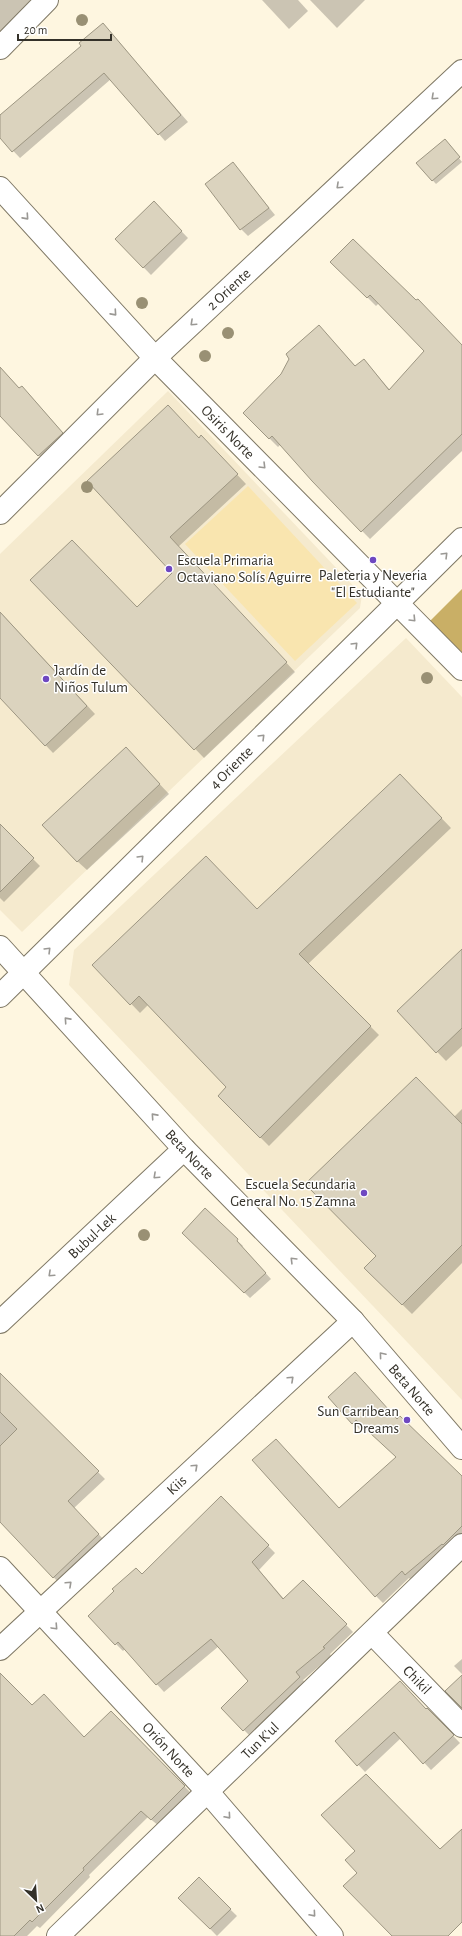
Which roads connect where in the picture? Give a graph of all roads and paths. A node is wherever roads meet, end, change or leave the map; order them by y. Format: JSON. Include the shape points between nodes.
{"nodes":[{"id":1,"x":48,"y":0,"type":"edge"},
{"id":2,"x":0,"y":48,"type":"edge"},
{"id":3,"x":462,"y":71,"type":"edge"},
{"id":4,"x":0,"y":188,"type":"edge"},
{"id":5,"x":155,"y":358,"type":"junction"},
{"id":6,"x":0,"y":513,"type":"edge"},
{"id":7,"x":462,"y":539,"type":"edge"},
{"id":8,"x":398,"y":602,"type":"junction"},
{"id":9,"x":462,"y":669,"type":"edge"},
{"id":10,"x":0,"y":947,"type":"edge"},
{"id":11,"x":25,"y":973,"type":"junction"},
{"id":12,"x":0,"y":996,"type":"edge"},
{"id":13,"x":184,"y":1149,"type":"junction"},
{"id":14,"x":353,"y":1321,"type":"junction"},
{"id":15,"x":0,"y":1322,"type":"edge"},
{"id":16,"x":462,"y":1448,"type":"edge"},
{"id":17,"x":462,"y":1546,"type":"edge"},
{"id":18,"x":0,"y":1568,"type":"edge"},
{"id":19,"x":40,"y":1611,"type":"junction"},
{"id":20,"x":372,"y":1632,"type":"junction"},
{"id":21,"x":0,"y":1649,"type":"edge"},
{"id":22,"x":462,"y":1726,"type":"edge"},
{"id":23,"x":207,"y":1791,"type":"junction"},
{"id":24,"x":58,"y":1936,"type":"edge"},
{"id":25,"x":332,"y":1936,"type":"edge"}],
"edges":[{"from":1,"to":2,"type":"street"},
{"from":3,"to":5,"type":"street","name":"2 Oriente","one_way":true},
{"from":4,"to":5,"type":"street","name":"Osiris Norte","one_way":true},
{"from":5,"to":6,"type":"street","name":"2 Oriente","one_way":true},
{"from":5,"to":8,"type":"street","name":"Osiris Norte","one_way":true},
{"from":8,"to":7,"type":"street","name":"4 Oriente","one_way":true},
{"from":8,"to":9,"type":"street","name":"Osiris Norte","one_way":true},
{"from":11,"to":8,"type":"street","name":"4 Oriente","one_way":true},
{"from":10,"to":11,"type":"street","name":"Beta Norte"},
{"from":11,"to":12,"type":"street","name":"4 Oriente"},
{"from":13,"to":11,"type":"street","name":"Beta Norte","one_way":true},
{"from":14,"to":13,"type":"street","name":"Beta Norte","one_way":true},
{"from":13,"to":15,"type":"street","name":"Bubul-Lek","one_way":true},
{"from":16,"to":14,"type":"street","name":"Beta Norte","one_way":true},
{"from":19,"to":14,"type":"street","name":"Kiis","one_way":true},
{"from":17,"to":20,"type":"street","name":"Tun K'ul"},
{"from":18,"to":19,"type":"street","name":"Orión Norte"},
{"from":19,"to":21,"type":"street","name":"Kiis"},
{"from":19,"to":23,"type":"street","name":"Orión Norte","one_way":true},
{"from":20,"to":22,"type":"street","name":"Chikil"},
{"from":20,"to":23,"type":"street","name":"Tun K'ul"},
{"from":23,"to":24,"type":"street","name":"Tun K'ul"},
{"from":23,"to":25,"type":"street","name":"Orión Norte","one_way":true}]}
